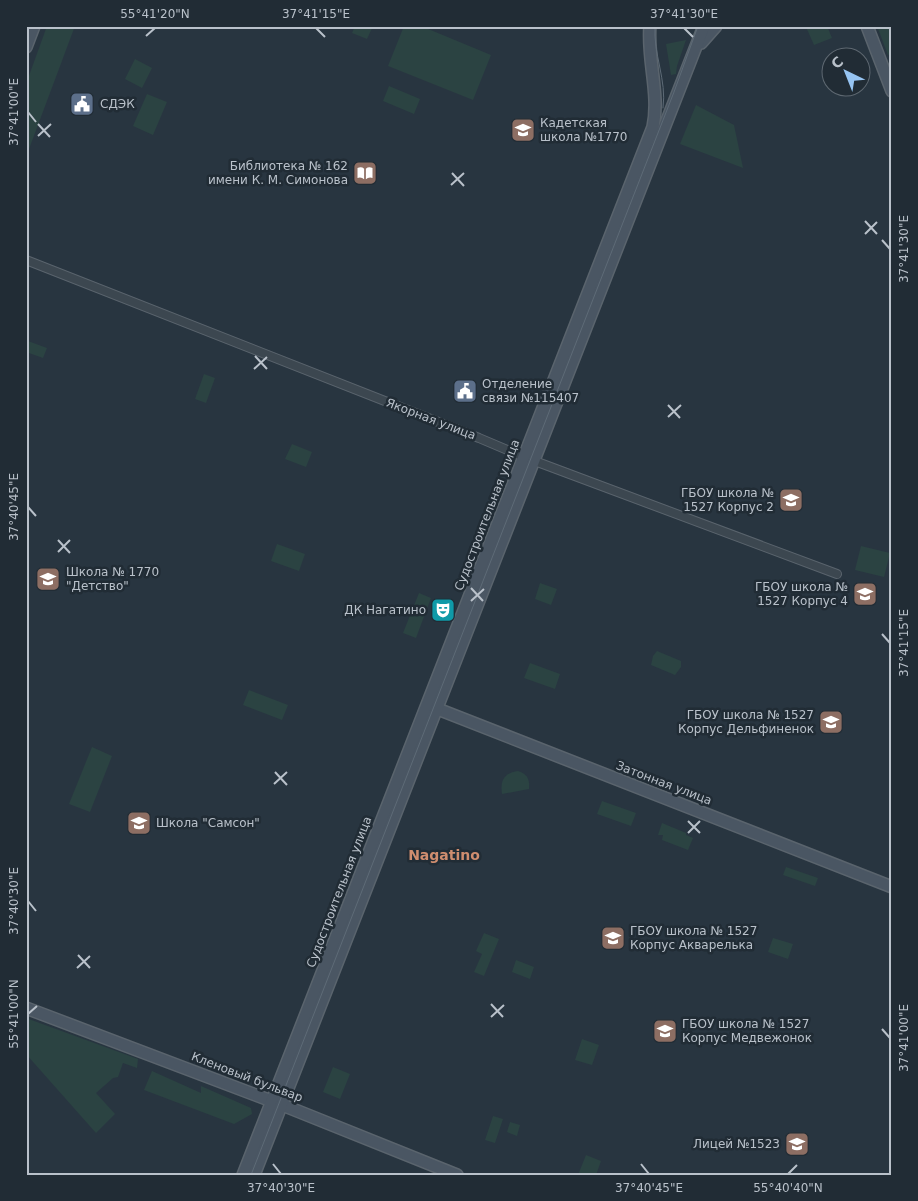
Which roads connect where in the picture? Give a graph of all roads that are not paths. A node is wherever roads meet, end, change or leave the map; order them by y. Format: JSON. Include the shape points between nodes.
{"nodes":[{"id":1,"x":34,"y":26,"type":"edge"},
{"id":2,"x":650,"y":26,"type":"edge"},
{"id":3,"x":704,"y":26,"type":"edge"},
{"id":4,"x":716,"y":26,"type":"edge"},
{"id":5,"x":867,"y":26,"type":"edge"},
{"id":6,"x":26,"y":47,"type":"edge"},
{"id":7,"x":692,"y":57,"type":"junction"},
{"id":8,"x":892,"y":91,"type":"edge"},
{"id":9,"x":656,"y":103,"type":"junction"},
{"id":10,"x":673,"y":104,"type":"junction"},
{"id":11,"x":26,"y":260,"type":"edge"},
{"id":12,"x":529,"y":459,"type":"junction"},
{"id":13,"x":837,"y":574,"type":"dead end"},
{"id":14,"x":432,"y":706,"type":"junction"},
{"id":15,"x":892,"y":887,"type":"edge"},
{"id":16,"x":26,"y":1008,"type":"edge"},
{"id":17,"x":276,"y":1104,"type":"junction"},
{"id":18,"x":243,"y":1175,"type":"edge"},
{"id":19,"x":254,"y":1175,"type":"edge"},
{"id":20,"x":457,"y":1175,"type":"edge"}],
"edges":[{"from":1,"to":6,"type":"street"},
{"from":2,"to":9,"type":"street","name":"Судостроительная улица","via":[[649,53]]},
{"from":3,"to":7,"type":"street"},
{"from":4,"to":7,"type":"street"},
{"from":5,"to":8,"type":"street"},
{"from":7,"to":10,"type":"street","name":"Судостроительная улица"},
{"from":9,"to":10,"type":"street","via":[[664,108]]},
{"from":9,"to":12,"type":"street","name":"Судостроительная улица","via":[[653,127]]},
{"from":10,"to":12,"type":"street","name":"Судостроительная улица"},
{"from":11,"to":12,"type":"street","name":"Якорная улица"},
{"from":12,"to":13,"type":"street","name":"Якорная улица"},
{"from":12,"to":14,"type":"street","name":"Судостроительная улица"},
{"from":14,"to":15,"type":"street","name":"Затонная улица"},
{"from":14,"to":17,"type":"street","name":"Судостроительная улица"},
{"from":16,"to":17,"type":"street","name":"Кленовый бульвар"},
{"from":17,"to":18,"type":"street","name":"Судостроительная улица"},
{"from":17,"to":19,"type":"street","name":"Судостроительная улица"},
{"from":17,"to":20,"type":"street","name":"Кленовый бульвар"}]}
